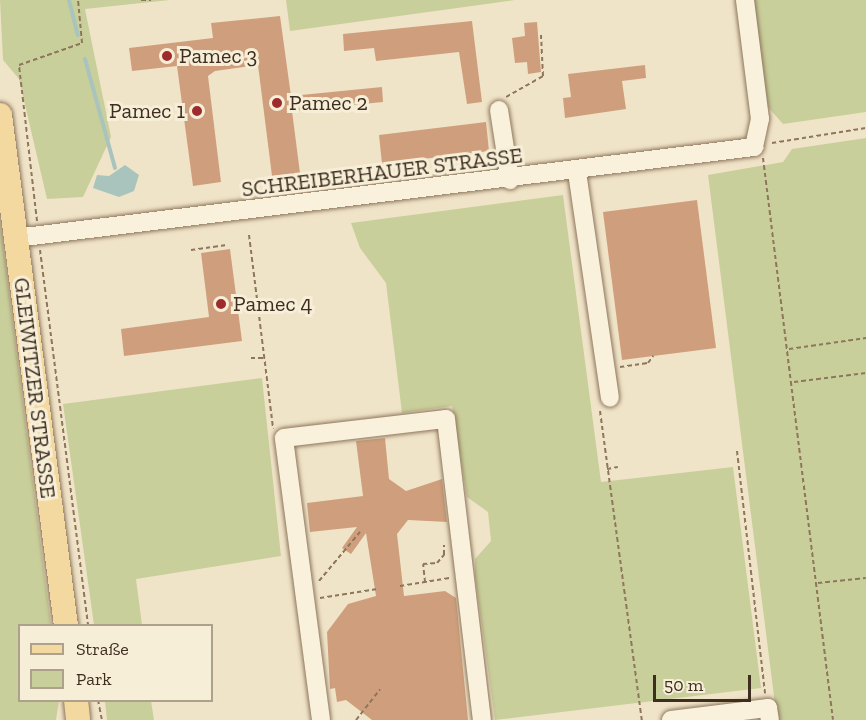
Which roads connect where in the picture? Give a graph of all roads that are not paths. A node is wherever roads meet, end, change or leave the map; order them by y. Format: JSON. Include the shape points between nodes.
{"nodes":[{"id":1,"x":746,"y":0,"type":"edge"},
{"id":2,"x":499,"y":110,"type":"road end"},
{"id":3,"x":0,"y":115,"type":"edge"},
{"id":4,"x":577,"y":172,"type":"junction"},
{"id":5,"x":510,"y":180,"type":"junction"},
{"id":6,"x":27,"y":237,"type":"junction"},
{"id":7,"x":610,"y":398,"type":"dead end"},
{"id":8,"x":66,"y":624,"type":"edge"},
{"id":9,"x":76,"y":702,"type":"edge"},
{"id":10,"x":769,"y":714,"type":"edge"},
{"id":11,"x":78,"y":720,"type":"edge"},
{"id":12,"x":321,"y":720,"type":"edge"},
{"id":13,"x":482,"y":720,"type":"edge"},
{"id":14,"x":671,"y":720,"type":"edge"}],
"edges":[{"from":1,"to":4,"type":"street","name":"SCHREIBERHAUER STRASSE","via":[[760,119],[754,147]]},
{"from":2,"to":5,"type":"street"},
{"from":3,"to":6,"type":"main road","name":"GLEIWITZER STRASSE"},
{"from":4,"to":5,"type":"street","name":"SCHREIBERHAUER STRASSE"},
{"from":4,"to":7,"type":"street"},
{"from":5,"to":6,"type":"street","name":"SCHREIBERHAUER STRASSE"},
{"from":6,"to":8,"type":"main road","name":"GLEIWITZER STRASSE"},
{"from":9,"to":11,"type":"main road"},
{"from":10,"to":14,"type":"street"},
{"from":12,"to":13,"type":"street","via":[[284,438],[446,418]]}]}
